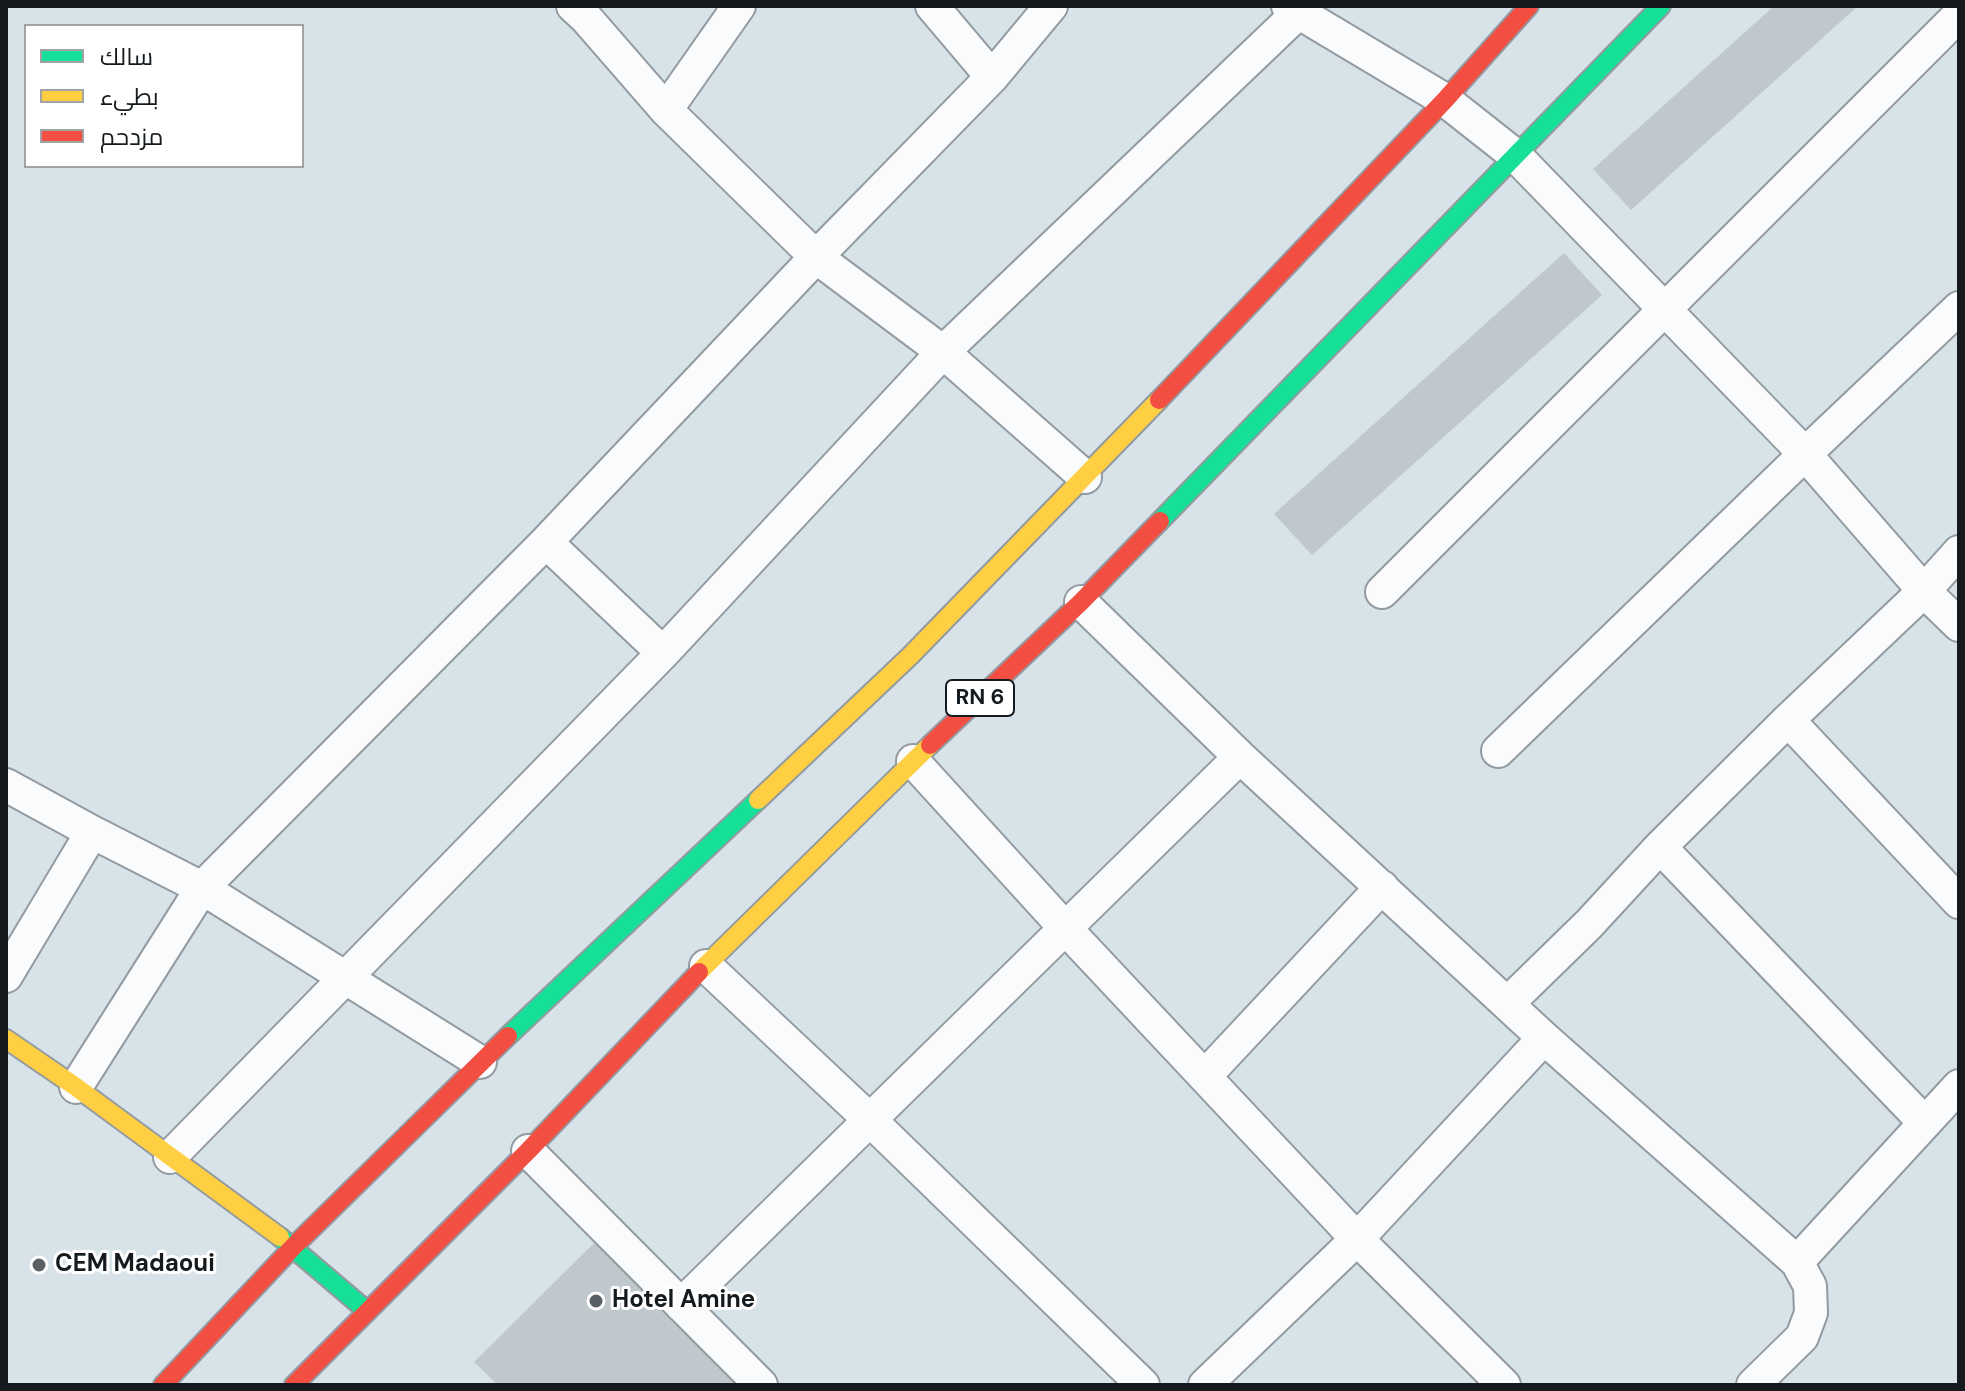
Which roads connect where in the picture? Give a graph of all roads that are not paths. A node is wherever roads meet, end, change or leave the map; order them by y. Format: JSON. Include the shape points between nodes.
{"nodes":[{"id":1,"x":739,"y":6,"type":"edge"},
{"id":2,"x":932,"y":6,"type":"edge"},
{"id":3,"x":1051,"y":6,"type":"edge"},
{"id":4,"x":1529,"y":6,"type":"edge"},
{"id":5,"x":1661,"y":6,"type":"edge"},
{"id":6,"x":1293,"y":9,"type":"edge"},
{"id":7,"x":584,"y":10,"type":"edge"},
{"id":8,"x":1959,"y":15,"type":"edge"},
{"id":9,"x":992,"y":77,"type":"junction"},
{"id":10,"x":1445,"y":100,"type":"junction"},
{"id":11,"x":666,"y":110,"type":"junction"},
{"id":12,"x":1516,"y":156,"type":"junction"},
{"id":13,"x":816,"y":257,"type":"junction"},
{"id":14,"x":1959,"y":308,"type":"edge"},
{"id":15,"x":1666,"y":309,"type":"junction"},
{"id":16,"x":943,"y":352,"type":"junction"},
{"id":17,"x":1805,"y":454,"type":"junction"},
{"id":18,"x":1085,"y":477,"type":"junction"},
{"id":19,"x":546,"y":542,"type":"junction"},
{"id":20,"x":1959,"y":552,"type":"edge"},
{"id":21,"x":1924,"y":591,"type":"junction"},
{"id":22,"x":1382,"y":592,"type":"dead end"},
{"id":23,"x":1081,"y":602,"type":"junction"},
{"id":24,"x":1959,"y":625,"type":"edge"},
{"id":25,"x":663,"y":653,"type":"junction"},
{"id":26,"x":1788,"y":720,"type":"junction"},
{"id":27,"x":1498,"y":751,"type":"dead end"},
{"id":28,"x":1240,"y":757,"type":"junction"},
{"id":29,"x":913,"y":761,"type":"junction"},
{"id":30,"x":6,"y":785,"type":"edge"},
{"id":31,"x":92,"y":832,"type":"junction"},
{"id":32,"x":1660,"y":847,"type":"junction"},
{"id":33,"x":1382,"y":887,"type":"junction"},
{"id":34,"x":202,"y":888,"type":"junction"},
{"id":35,"x":1959,"y":902,"type":"edge"},
{"id":36,"x":1066,"y":929,"type":"junction"},
{"id":37,"x":706,"y":966,"type":"junction"},
{"id":38,"x":6,"y":976,"type":"edge"},
{"id":39,"x":345,"y":978,"type":"junction"},
{"id":40,"x":1508,"y":1003,"type":"junction"},
{"id":41,"x":1544,"y":1038,"type":"junction"},
{"id":42,"x":6,"y":1039,"type":"edge"},
{"id":43,"x":480,"y":1062,"type":"junction"},
{"id":44,"x":1205,"y":1076,"type":"junction"},
{"id":45,"x":1959,"y":1086,"type":"edge"},
{"id":46,"x":76,"y":1087,"type":"junction"},
{"id":47,"x":870,"y":1120,"type":"junction"},
{"id":48,"x":1924,"y":1122,"type":"junction"},
{"id":49,"x":528,"y":1151,"type":"junction"},
{"id":50,"x":170,"y":1157,"type":"junction"},
{"id":51,"x":1357,"y":1239,"type":"junction"},
{"id":52,"x":293,"y":1247,"type":"junction"},
{"id":53,"x":1797,"y":1262,"type":"junction"},
{"id":54,"x":681,"y":1305,"type":"junction"},
{"id":55,"x":367,"y":1311,"type":"junction"},
{"id":56,"x":163,"y":1385,"type":"edge"},
{"id":57,"x":294,"y":1385,"type":"edge"},
{"id":58,"x":761,"y":1385,"type":"edge"},
{"id":59,"x":1143,"y":1385,"type":"edge"},
{"id":60,"x":1205,"y":1385,"type":"edge"},
{"id":61,"x":1504,"y":1385,"type":"edge"},
{"id":62,"x":1753,"y":1385,"type":"edge"}],
"edges":[{"from":1,"to":11,"type":"street"},
{"from":2,"to":9,"type":"street"},
{"from":3,"to":9,"type":"street"},
{"from":4,"to":10,"type":"main road"},
{"from":5,"to":12,"type":"main road","number":"RN 6"},
{"from":6,"to":10,"type":"street"},
{"from":6,"to":16,"type":"street"},
{"from":7,"to":11,"type":"street"},
{"from":8,"to":15,"type":"street"},
{"from":9,"to":13,"type":"street"},
{"from":10,"to":12,"type":"street"},
{"from":10,"to":18,"type":"main road"},
{"from":11,"to":13,"type":"street"},
{"from":12,"to":15,"type":"street"},
{"from":12,"to":23,"type":"main road","number":"RN 6"},
{"from":13,"to":16,"type":"street"},
{"from":13,"to":19,"type":"street"},
{"from":14,"to":17,"type":"street"},
{"from":15,"to":17,"type":"street"},
{"from":15,"to":22,"type":"street"},
{"from":16,"to":18,"type":"street"},
{"from":16,"to":25,"type":"street"},
{"from":17,"to":21,"type":"street"},
{"from":17,"to":27,"type":"street"},
{"from":18,"to":43,"type":"main road","via":[[910,656]]},
{"from":19,"to":25,"type":"street"},
{"from":19,"to":34,"type":"street"},
{"from":20,"to":21,"type":"street"},
{"from":21,"to":24,"type":"street"},
{"from":21,"to":26,"type":"street"},
{"from":23,"to":28,"type":"street"},
{"from":23,"to":29,"type":"main road","number":"RN 6"},
{"from":25,"to":39,"type":"street"},
{"from":26,"to":32,"type":"street"},
{"from":26,"to":35,"type":"street"},
{"from":28,"to":33,"type":"street"},
{"from":28,"to":36,"type":"street"},
{"from":29,"to":36,"type":"street"},
{"from":29,"to":37,"type":"main road","number":"RN 6"},
{"from":30,"to":31,"type":"street"},
{"from":31,"to":34,"type":"street"},
{"from":31,"to":38,"type":"street"},
{"from":32,"to":40,"type":"street"},
{"from":32,"to":48,"type":"street"},
{"from":33,"to":40,"type":"street"},
{"from":33,"to":44,"type":"street"},
{"from":34,"to":39,"type":"street"},
{"from":34,"to":46,"type":"street"},
{"from":36,"to":44,"type":"street"},
{"from":36,"to":47,"type":"street"},
{"from":37,"to":47,"type":"street"},
{"from":37,"to":49,"type":"main road","number":"RN 6"},
{"from":39,"to":43,"type":"street"},
{"from":39,"to":50,"type":"street"},
{"from":40,"to":41,"type":"street"},
{"from":41,"to":51,"type":"street"},
{"from":41,"to":53,"type":"street"},
{"from":42,"to":46,"type":"main road"},
{"from":43,"to":52,"type":"main road"},
{"from":44,"to":51,"type":"street"},
{"from":45,"to":48,"type":"street"},
{"from":46,"to":50,"type":"main road"},
{"from":47,"to":54,"type":"street"},
{"from":47,"to":59,"type":"street"},
{"from":48,"to":53,"type":"street"},
{"from":49,"to":54,"type":"street"},
{"from":49,"to":55,"type":"main road","number":"RN 6"},
{"from":50,"to":52,"type":"main road"},
{"from":51,"to":60,"type":"street"},
{"from":51,"to":61,"type":"street"},
{"from":52,"to":55,"type":"main road"},
{"from":52,"to":56,"type":"main road"},
{"from":53,"to":62,"type":"street","via":[[1810,1286],[1811,1313],[1802,1337]]},
{"from":54,"to":58,"type":"street"},
{"from":55,"to":57,"type":"main road","number":"RN 6"}]}
